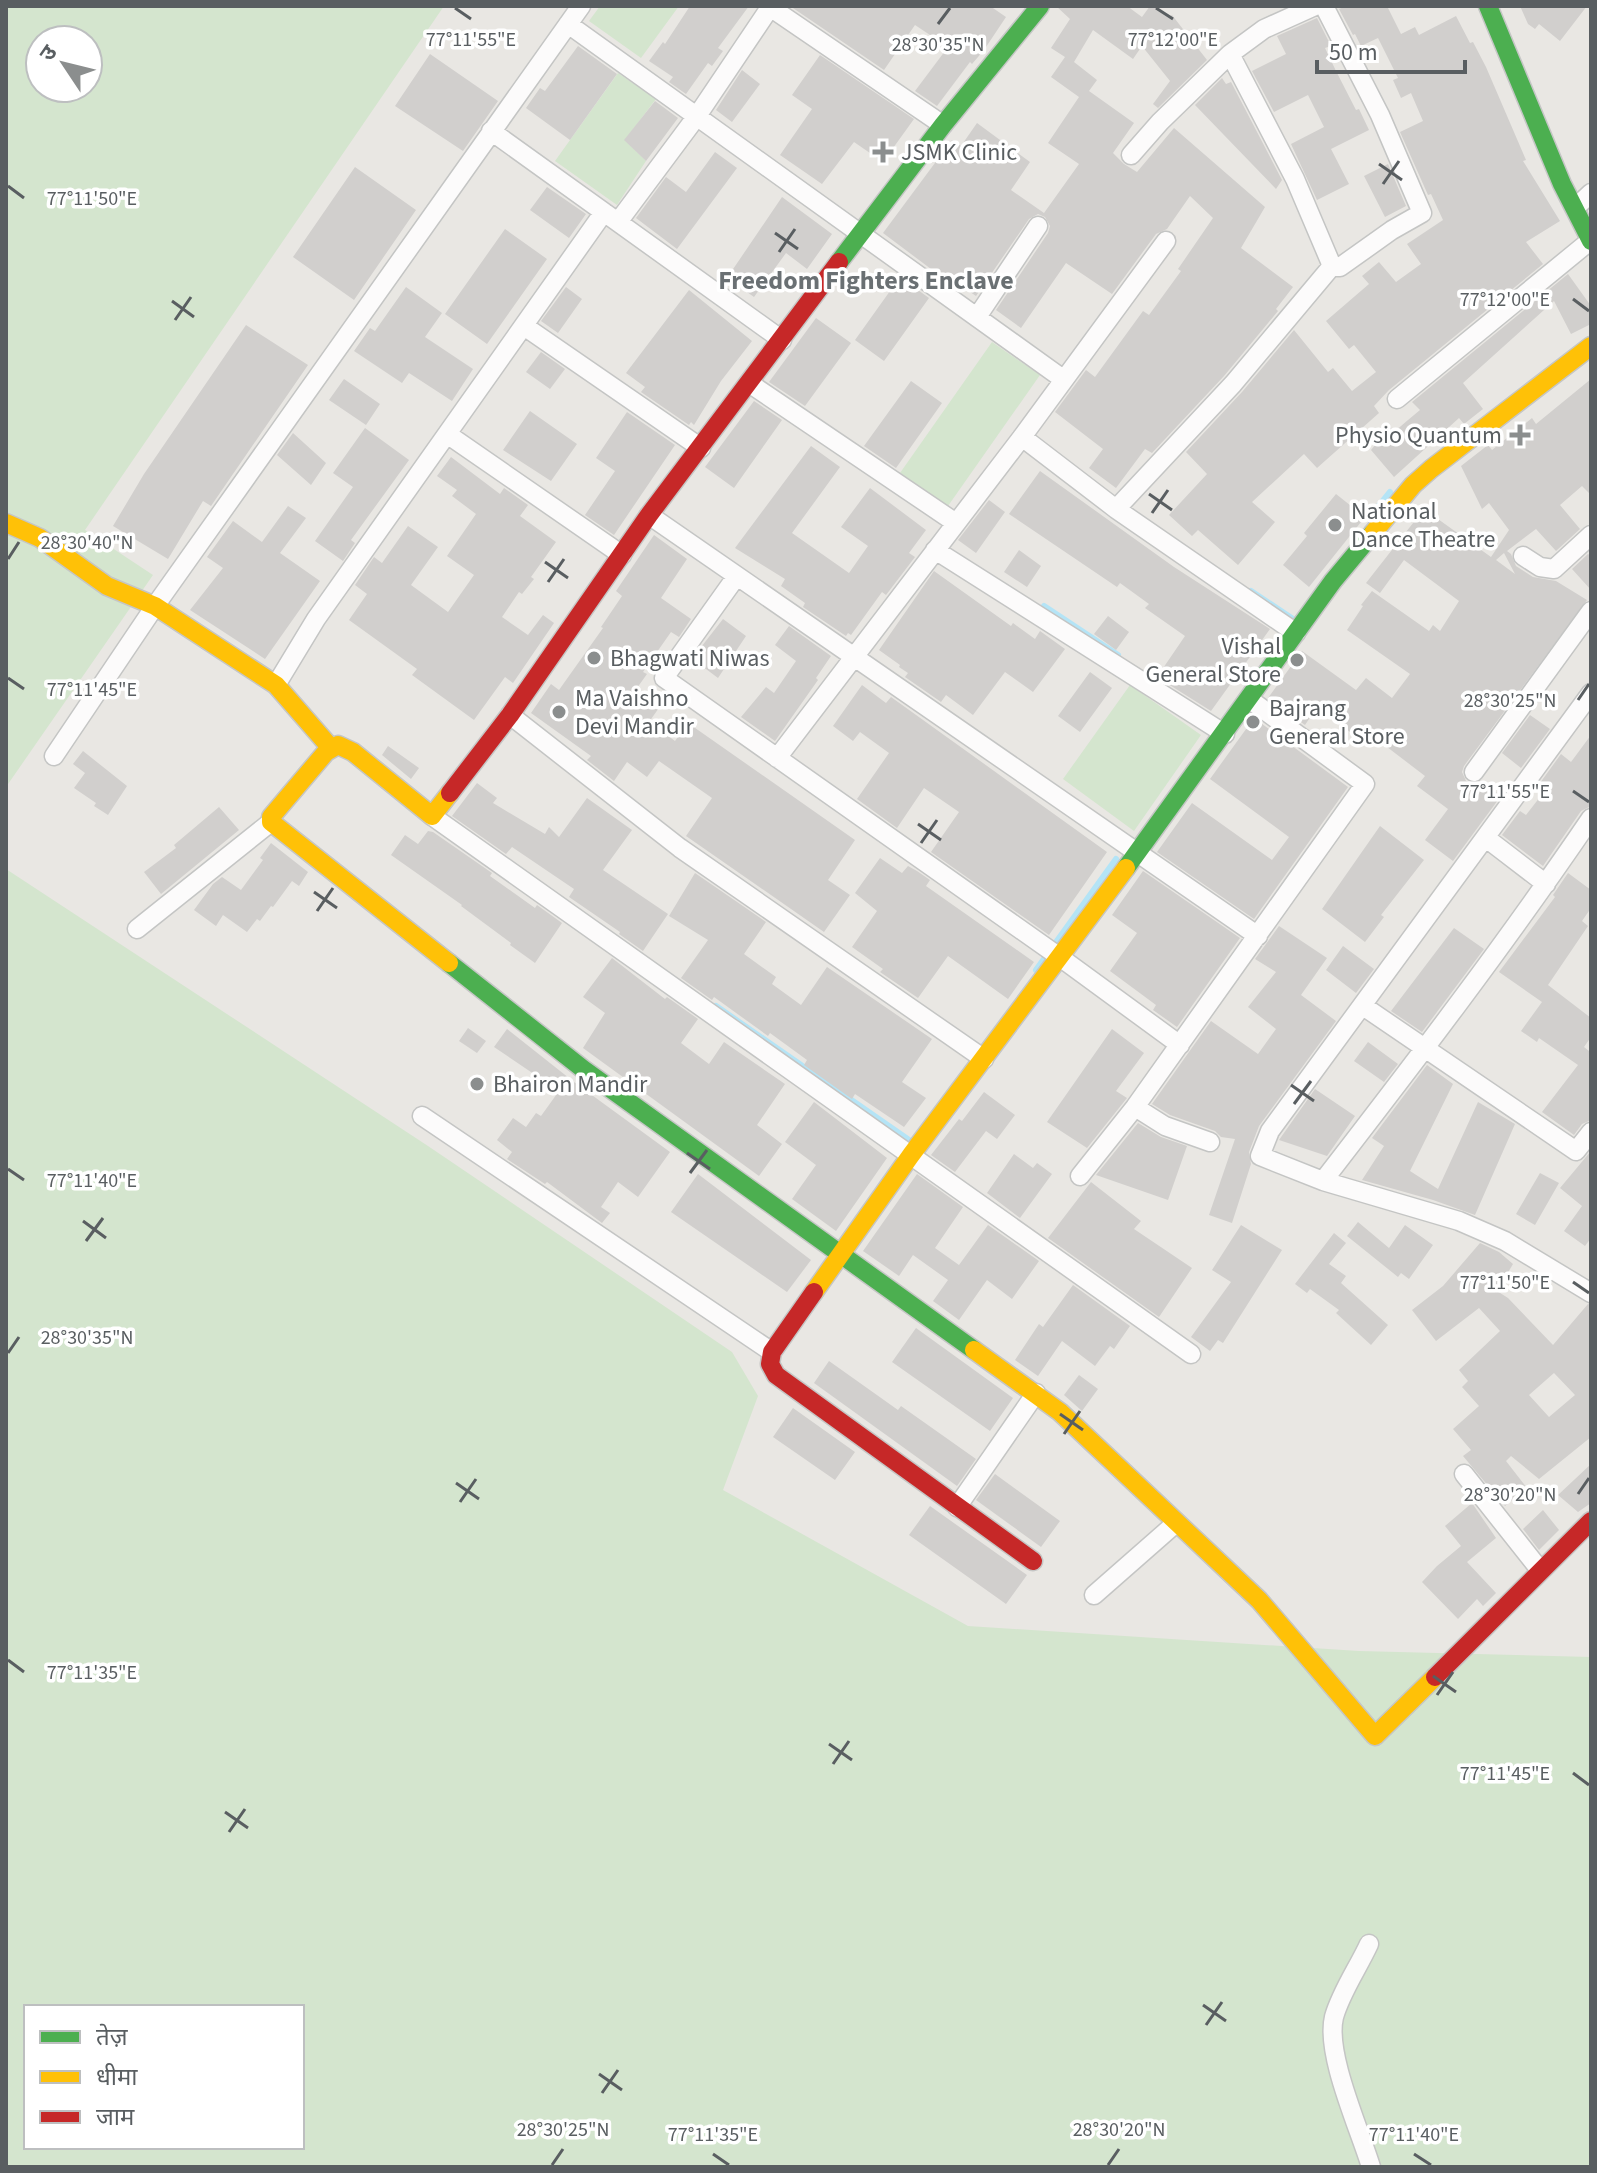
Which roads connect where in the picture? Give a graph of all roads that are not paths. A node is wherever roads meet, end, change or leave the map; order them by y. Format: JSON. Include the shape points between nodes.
{"nodes":[{"id":1,"x":581,"y":6,"type":"edge"},
{"id":2,"x":770,"y":6,"type":"edge"},
{"id":3,"x":1315,"y":6,"type":"edge"},
{"id":4,"x":1324,"y":6,"type":"edge"},
{"id":5,"x":1488,"y":6,"type":"edge"},
{"id":6,"x":1033,"y":9,"type":"edge"},
{"id":7,"x":568,"y":24,"type":"junction"},
{"id":8,"x":1230,"y":54,"type":"junction"},
{"id":9,"x":697,"y":116,"type":"junction"},
{"id":10,"x":943,"y":125,"type":"junction"},
{"id":11,"x":491,"y":131,"type":"junction"},
{"id":12,"x":1131,"y":155,"type":"dead end"},
{"id":13,"x":1591,"y":193,"type":"edge"},
{"id":14,"x":1575,"y":208,"type":"junction"},
{"id":15,"x":611,"y":217,"type":"junction"},
{"id":16,"x":1038,"y":226,"type":"dead end"},
{"id":17,"x":860,"y":233,"type":"junction"},
{"id":18,"x":1591,"y":240,"type":"edge"},
{"id":19,"x":1166,"y":241,"type":"dead end"},
{"id":20,"x":1332,"y":266,"type":"junction"},
{"id":21,"x":977,"y":317,"type":"junction"},
{"id":22,"x":524,"y":326,"type":"junction"},
{"id":23,"x":782,"y":340,"type":"junction"},
{"id":24,"x":1591,"y":346,"type":"edge"},
{"id":25,"x":1063,"y":379,"type":"junction"},
{"id":26,"x":749,"y":383,"type":"junction"},
{"id":27,"x":1397,"y":399,"type":"dead end"},
{"id":28,"x":447,"y":434,"type":"junction"},
{"id":29,"x":1022,"y":437,"type":"junction"},
{"id":30,"x":701,"y":448,"type":"junction"},
{"id":31,"x":1116,"y":509,"type":"junction"},
{"id":32,"x":649,"y":515,"type":"junction"},
{"id":33,"x":6,"y":523,"type":"edge"},
{"id":34,"x":956,"y":523,"type":"junction"},
{"id":35,"x":1591,"y":535,"type":"edge"},
{"id":36,"x":935,"y":550,"type":"junction"},
{"id":37,"x":622,"y":555,"type":"junction"},
{"id":38,"x":1523,"y":556,"type":"dead end"},
{"id":39,"x":736,"y":577,"type":"junction"},
{"id":40,"x":155,"y":606,"type":"junction"},
{"id":41,"x":1591,"y":611,"type":"edge"},
{"id":42,"x":1296,"y":633,"type":"junction"},
{"id":43,"x":855,"y":655,"type":"junction"},
{"id":44,"x":276,"y":685,"type":"junction"},
{"id":45,"x":1591,"y":693,"type":"edge"},
{"id":46,"x":1249,"y":699,"type":"junction"},
{"id":47,"x":510,"y":715,"type":"junction"},
{"id":48,"x":1225,"y":734,"type":"junction"},
{"id":49,"x":330,"y":747,"type":"junction"},
{"id":50,"x":54,"y":756,"type":"dead end"},
{"id":51,"x":777,"y":758,"type":"junction"},
{"id":52,"x":1474,"y":772,"type":"dead end"},
{"id":53,"x":432,"y":816,"type":"junction"},
{"id":54,"x":1591,"y":818,"type":"edge"},
{"id":55,"x":271,"y":822,"type":"junction"},
{"id":56,"x":1486,"y":838,"type":"junction"},
{"id":57,"x":1139,"y":851,"type":"junction"},
{"id":58,"x":1546,"y":884,"type":"junction"},
{"id":59,"x":137,"y":929,"type":"dead end"},
{"id":60,"x":1258,"y":936,"type":"junction"},
{"id":61,"x":1061,"y":958,"type":"junction"},
{"id":62,"x":1363,"y":1006,"type":"junction"},
{"id":63,"x":1180,"y":1045,"type":"junction"},
{"id":64,"x":1426,"y":1048,"type":"junction"},
{"id":65,"x":984,"y":1059,"type":"junction"},
{"id":66,"x":1135,"y":1107,"type":"junction"},
{"id":67,"x":422,"y":1116,"type":"dead end"},
{"id":68,"x":1591,"y":1132,"type":"edge"},
{"id":69,"x":1210,"y":1142,"type":"dead end"},
{"id":70,"x":905,"y":1151,"type":"junction"},
{"id":71,"x":1080,"y":1176,"type":"dead end"},
{"id":72,"x":1323,"y":1181,"type":"junction"},
{"id":73,"x":841,"y":1257,"type":"junction"},
{"id":74,"x":1591,"y":1293,"type":"edge"},
{"id":75,"x":772,"y":1352,"type":"junction"},
{"id":76,"x":1191,"y":1354,"type":"dead end"},
{"id":77,"x":1036,"y":1393,"type":"junction"},
{"id":78,"x":1464,"y":1474,"type":"dead end"},
{"id":79,"x":957,"y":1507,"type":"junction"},
{"id":80,"x":1591,"y":1521,"type":"edge"},
{"id":81,"x":1176,"y":1523,"type":"junction"},
{"id":82,"x":1033,"y":1561,"type":"dead end"},
{"id":83,"x":1540,"y":1570,"type":"junction"},
{"id":84,"x":1094,"y":1595,"type":"dead end"},
{"id":85,"x":1369,"y":1944,"type":"dead end"},
{"id":86,"x":1371,"y":2167,"type":"edge"}],
"edges":[{"from":1,"to":7,"type":"street"},
{"from":2,"to":9,"type":"street"},
{"from":2,"to":10,"type":"street"},
{"from":3,"to":8,"type":"street","via":[[1264,29]]},
{"from":4,"to":20,"type":"street","via":[[1422,213],[1340,267]]},
{"from":5,"to":14,"type":"street"},
{"from":6,"to":10,"type":"street"},
{"from":7,"to":9,"type":"street"},
{"from":7,"to":11,"type":"street"},
{"from":8,"to":12,"type":"street"},
{"from":8,"to":20,"type":"street","via":[[1295,179]]},
{"from":9,"to":15,"type":"street"},
{"from":9,"to":17,"type":"street"},
{"from":10,"to":17,"type":"street"},
{"from":11,"to":15,"type":"street"},
{"from":11,"to":40,"type":"street"},
{"from":13,"to":14,"type":"street"},
{"from":14,"to":18,"type":"street"},
{"from":15,"to":22,"type":"street"},
{"from":15,"to":23,"type":"street"},
{"from":16,"to":21,"type":"street"},
{"from":17,"to":21,"type":"street"},
{"from":17,"to":23,"type":"street"},
{"from":18,"to":27,"type":"street"},
{"from":19,"to":25,"type":"street"},
{"from":20,"to":31,"type":"street","via":[[1233,384]]},
{"from":21,"to":25,"type":"street"},
{"from":22,"to":28,"type":"street"},
{"from":22,"to":30,"type":"street"},
{"from":23,"to":26,"type":"street"},
{"from":24,"to":42,"type":"street","via":[[1413,485]]},
{"from":25,"to":29,"type":"street"},
{"from":26,"to":30,"type":"street"},
{"from":26,"to":34,"type":"street"},
{"from":28,"to":37,"type":"street"},
{"from":28,"to":44,"type":"street","via":[[316,619]]},
{"from":29,"to":31,"type":"street"},
{"from":29,"to":34,"type":"street"},
{"from":30,"to":32,"type":"street"},
{"from":31,"to":42,"type":"street"},
{"from":32,"to":37,"type":"street"},
{"from":32,"to":39,"type":"street"},
{"from":33,"to":40,"type":"street","via":[[31,533],[117,591]]},
{"from":34,"to":36,"type":"street"},
{"from":35,"to":38,"type":"street","via":[[1554,569]]},
{"from":36,"to":43,"type":"street"},
{"from":36,"to":48,"type":"street"},
{"from":37,"to":47,"type":"street"},
{"from":39,"to":43,"type":"street"},
{"from":39,"to":51,"type":"street","via":[[664,678]]},
{"from":40,"to":44,"type":"street"},
{"from":40,"to":50,"type":"street"},
{"from":41,"to":52,"type":"street"},
{"from":42,"to":46,"type":"street"},
{"from":43,"to":51,"type":"street"},
{"from":43,"to":57,"type":"street"},
{"from":44,"to":49,"type":"street"},
{"from":45,"to":56,"type":"street"},
{"from":46,"to":48,"type":"street"},
{"from":46,"to":60,"type":"street","via":[[1365,781]]},
{"from":47,"to":53,"type":"street"},
{"from":47,"to":65,"type":"street","via":[[691,856]]},
{"from":48,"to":57,"type":"street"},
{"from":49,"to":53,"type":"street","via":[[353,752]]},
{"from":49,"to":55,"type":"street"},
{"from":51,"to":61,"type":"street"},
{"from":53,"to":70,"type":"street"},
{"from":54,"to":58,"type":"street"},
{"from":55,"to":59,"type":"street"},
{"from":55,"to":73,"type":"street","via":[[583,1069]]},
{"from":56,"to":58,"type":"street"},
{"from":56,"to":62,"type":"street"},
{"from":57,"to":60,"type":"street"},
{"from":57,"to":61,"type":"street"},
{"from":58,"to":64,"type":"street"},
{"from":60,"to":63,"type":"street"},
{"from":61,"to":63,"type":"street"},
{"from":61,"to":65,"type":"street"},
{"from":62,"to":64,"type":"street"},
{"from":62,"to":72,"type":"street","via":[[1270,1131],[1260,1156]]},
{"from":63,"to":66,"type":"street"},
{"from":64,"to":68,"type":"street","via":[[1576,1151]]},
{"from":64,"to":72,"type":"street"},
{"from":65,"to":70,"type":"street"},
{"from":66,"to":69,"type":"street","via":[[1165,1126]]},
{"from":66,"to":71,"type":"street"},
{"from":67,"to":75,"type":"street"},
{"from":70,"to":73,"type":"street"},
{"from":70,"to":76,"type":"street"},
{"from":72,"to":74,"type":"street","via":[[1459,1221],[1505,1241]]},
{"from":73,"to":75,"type":"street"},
{"from":73,"to":77,"type":"street"},
{"from":75,"to":79,"type":"street","via":[[770,1364],[776,1375]]},
{"from":77,"to":79,"type":"street"},
{"from":77,"to":81,"type":"street"},
{"from":78,"to":83,"type":"street"},
{"from":79,"to":82,"type":"street"},
{"from":80,"to":83,"type":"street"},
{"from":81,"to":83,"type":"street","via":[[1259,1600],[1375,1736]]},
{"from":81,"to":84,"type":"street"},
{"from":85,"to":86,"type":"street","via":[[1334,2018],[1333,2039]]}]}
